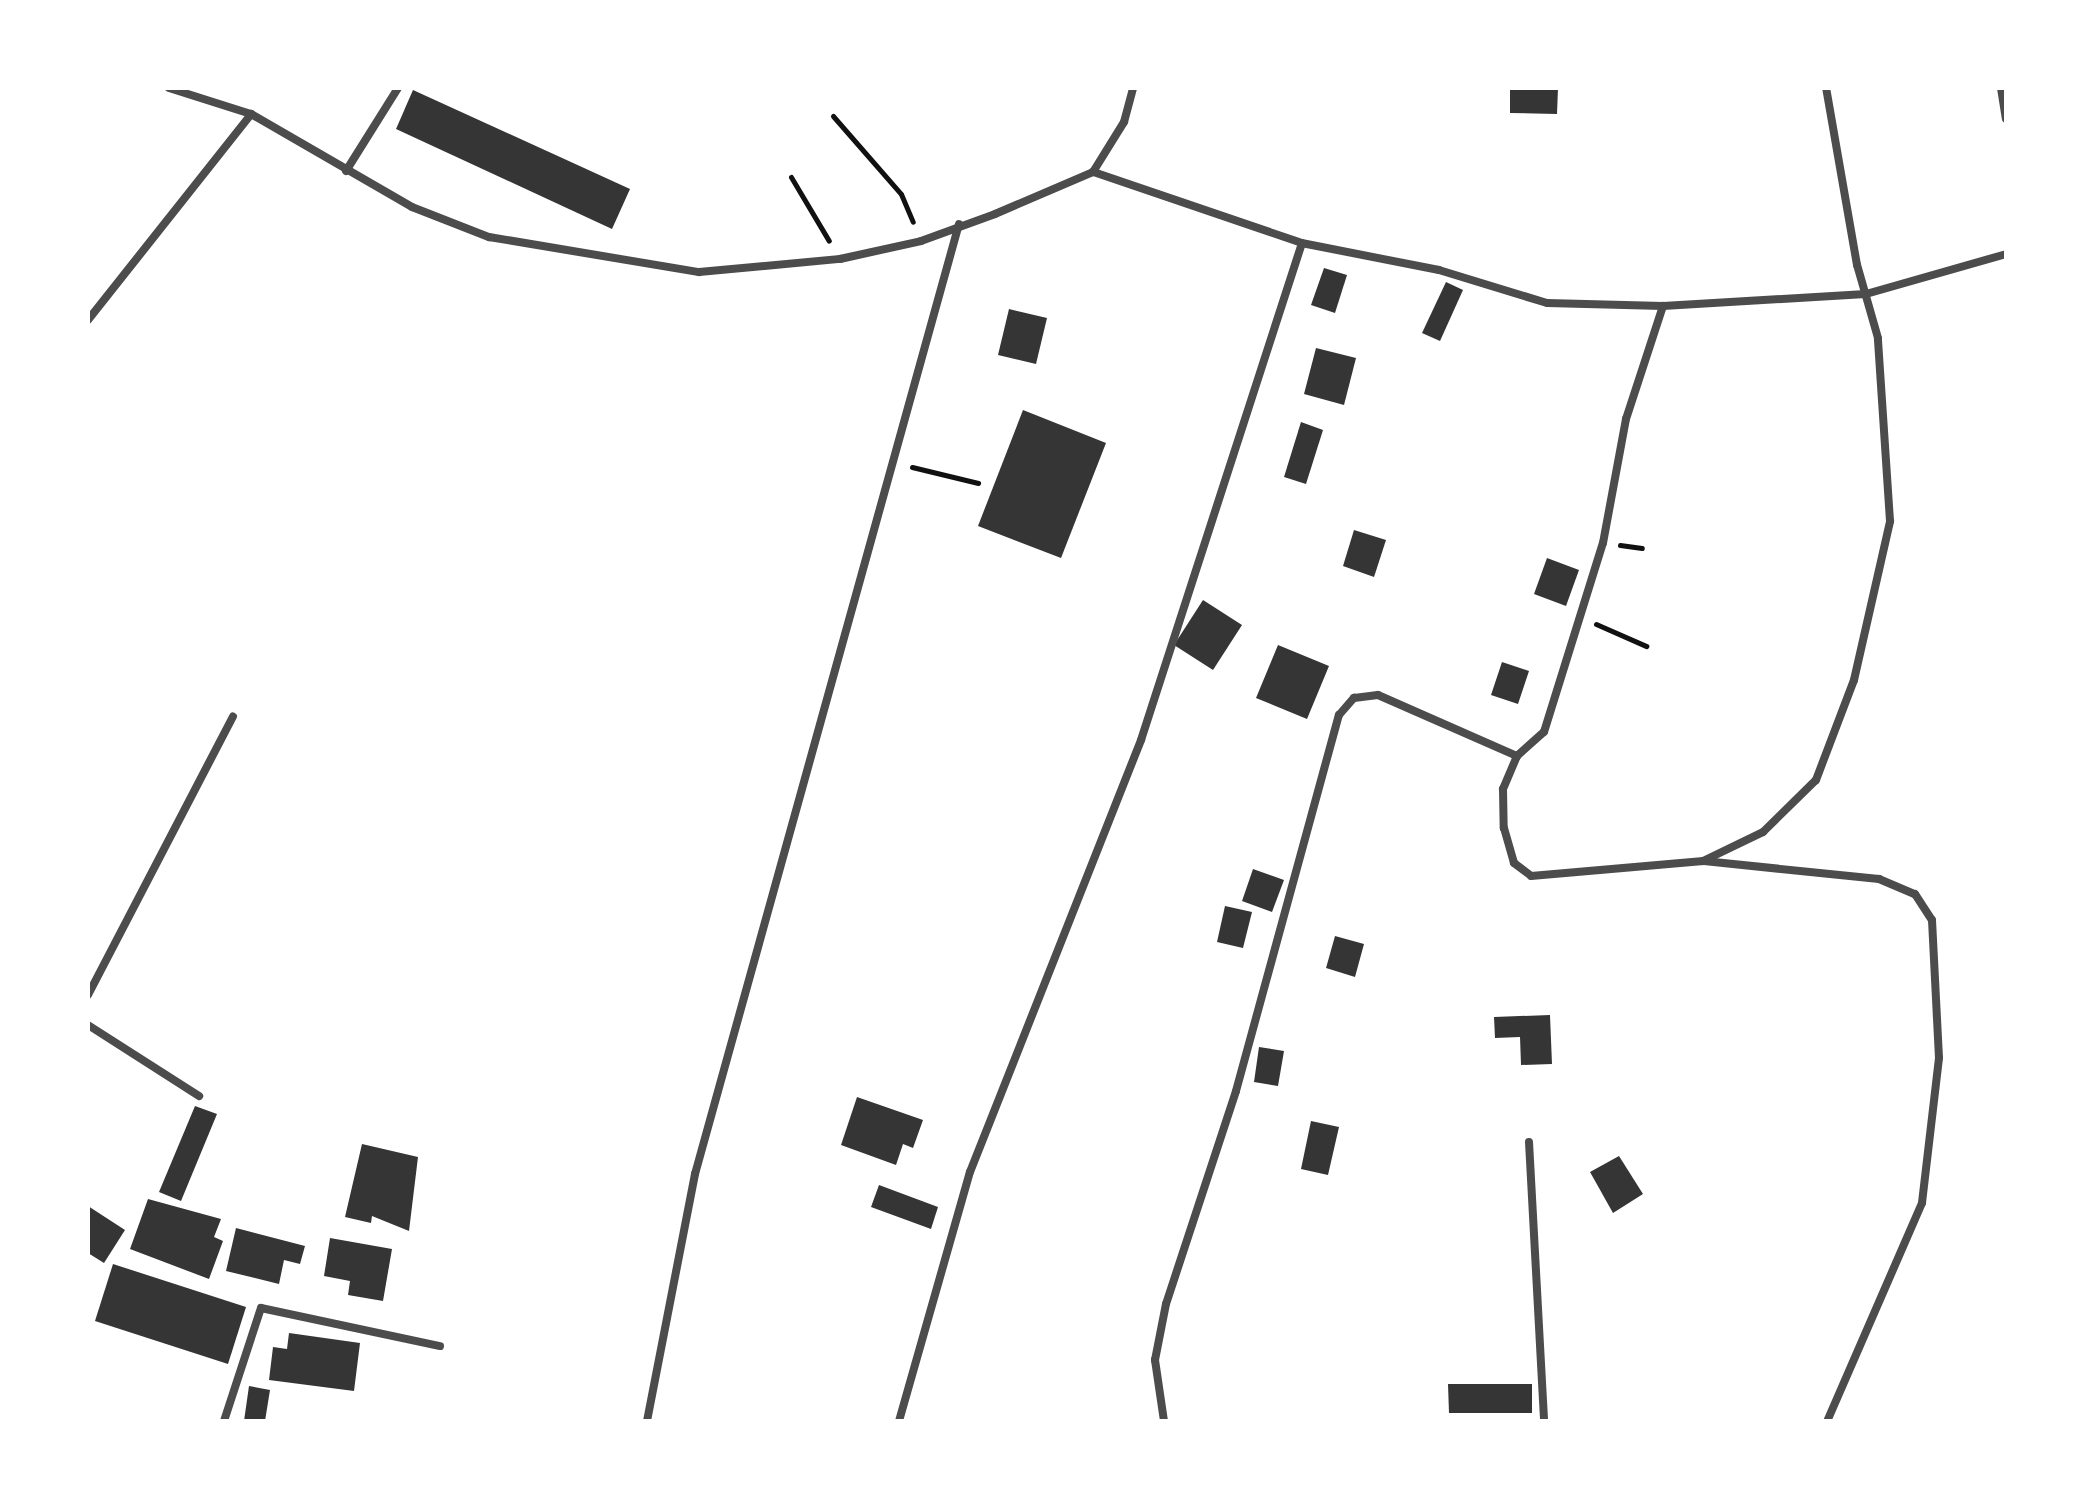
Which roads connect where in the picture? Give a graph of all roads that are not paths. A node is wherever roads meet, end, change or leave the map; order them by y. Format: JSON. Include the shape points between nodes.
{"nodes":[{"id":1,"x":169,"y":88,"type":"edge"},
{"id":2,"x":398,"y":88,"type":"edge"},
{"id":3,"x":1133,"y":88,"type":"edge"},
{"id":4,"x":1826,"y":88,"type":"edge"},
{"id":5,"x":2001,"y":88,"type":"edge"},
{"id":6,"x":251,"y":114,"type":"junction"},
{"id":7,"x":2006,"y":119,"type":"edge"},
{"id":8,"x":346,"y":171,"type":"junction"},
{"id":9,"x":1093,"y":172,"type":"junction"},
{"id":10,"x":959,"y":224,"type":"junction"},
{"id":11,"x":1302,"y":243,"type":"junction"},
{"id":12,"x":2006,"y":254,"type":"edge"},
{"id":13,"x":1866,"y":294,"type":"junction"},
{"id":14,"x":1663,"y":306,"type":"junction"},
{"id":15,"x":88,"y":320,"type":"edge"},
{"id":16,"x":233,"y":717,"type":"dead end"},
{"id":17,"x":1517,"y":756,"type":"junction"},
{"id":18,"x":1703,"y":861,"type":"junction"},
{"id":19,"x":88,"y":995,"type":"edge"},
{"id":20,"x":88,"y":1025,"type":"edge"},
{"id":21,"x":199,"y":1096,"type":"dead end"},
{"id":22,"x":1529,"y":1142,"type":"dead end"},
{"id":23,"x":440,"y":1346,"type":"dead end"},
{"id":24,"x":224,"y":1421,"type":"edge"},
{"id":25,"x":647,"y":1421,"type":"edge"},
{"id":26,"x":899,"y":1421,"type":"edge"},
{"id":27,"x":1164,"y":1421,"type":"edge"},
{"id":28,"x":1544,"y":1421,"type":"edge"},
{"id":29,"x":1827,"y":1421,"type":"edge"}],
"edges":[{"from":1,"to":6,"type":"street"},
{"from":2,"to":8,"type":"street"},
{"from":3,"to":9,"type":"street","via":[[1124,122]]},
{"from":4,"to":13,"type":"street"},
{"from":5,"to":7,"type":"street"},
{"from":6,"to":8,"type":"street"},
{"from":6,"to":15,"type":"street"},
{"from":8,"to":10,"type":"street","via":[[489,237],[613,262],[699,272],[840,259],[921,241]]},
{"from":9,"to":10,"type":"street"},
{"from":9,"to":11,"type":"street"},
{"from":10,"to":25,"type":"street","via":[[695,1174]]},
{"from":11,"to":14,"type":"street","via":[[1439,270],[1547,303]]},
{"from":11,"to":26,"type":"street","via":[[1141,740],[970,1172]]},
{"from":12,"to":13,"type":"street"},
{"from":13,"to":14,"type":"street"},
{"from":13,"to":18,"type":"street","via":[[1882,380],[1890,521],[1854,680],[1816,780],[1763,832]]},
{"from":14,"to":17,"type":"street","via":[[1626,419],[1581,618],[1544,732]]},
{"from":16,"to":19,"type":"street"},
{"from":17,"to":18,"type":"street","via":[[1503,789],[1504,828],[1514,863],[1531,876]]},
{"from":17,"to":27,"type":"street","via":[[1378,695],[1354,698],[1339,715],[1236,1091],[1166,1304],[1155,1360]]},
{"from":18,"to":29,"type":"street","via":[[1879,879],[1915,894],[1932,920],[1939,1058],[1922,1203]]},
{"from":20,"to":21,"type":"street"},
{"from":22,"to":28,"type":"street"},
{"from":23,"to":24,"type":"street","via":[[261,1308]]}]}
